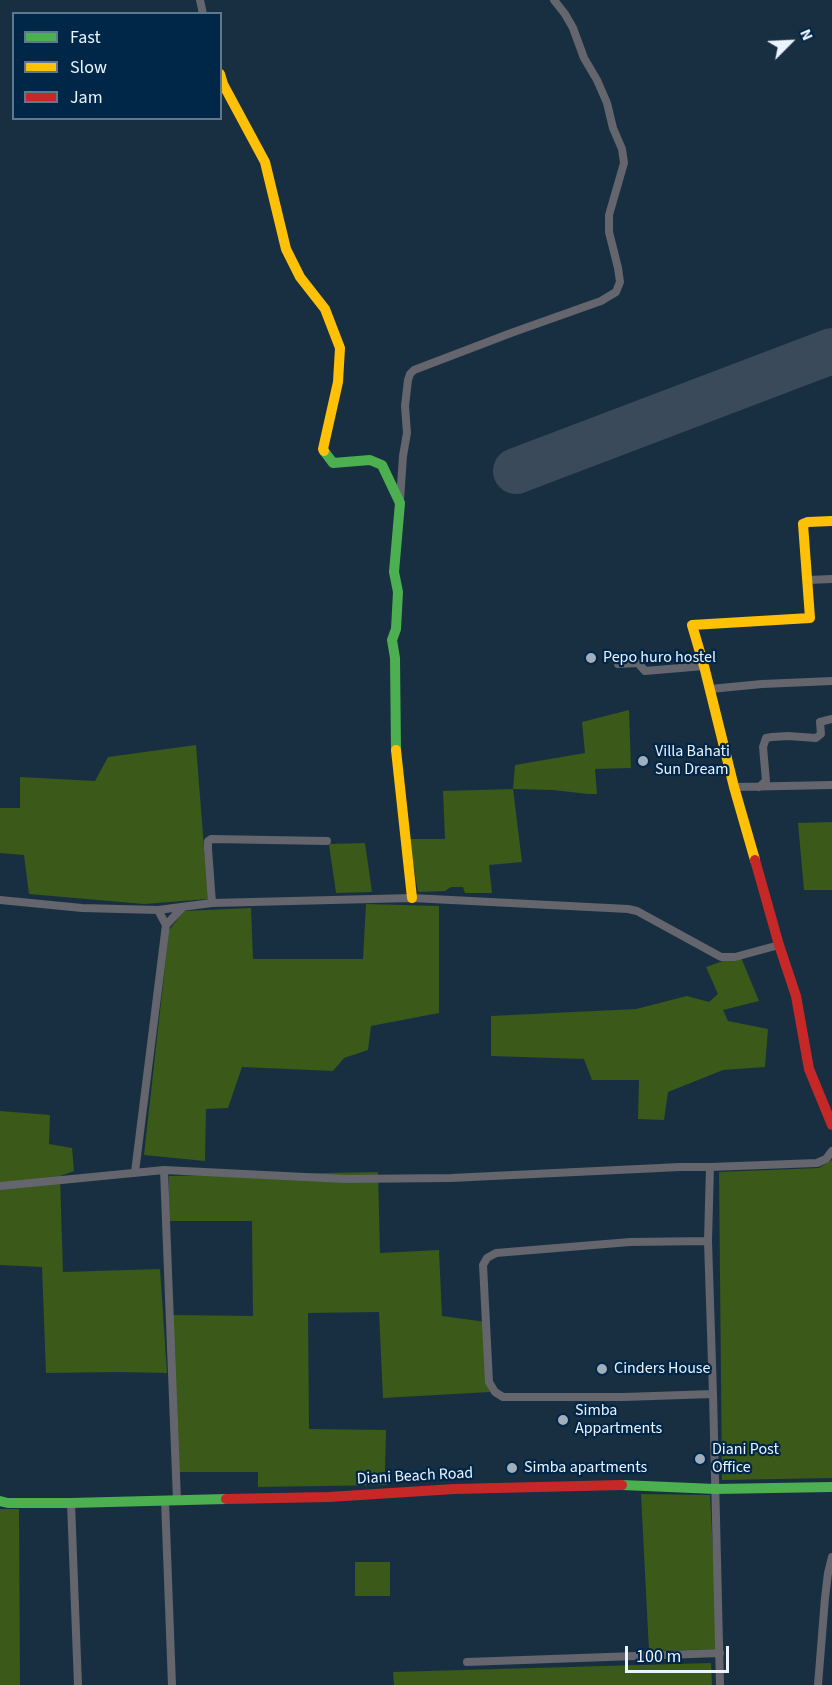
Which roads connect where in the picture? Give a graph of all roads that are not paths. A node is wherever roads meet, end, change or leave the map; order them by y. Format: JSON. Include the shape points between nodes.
{"nodes":[{"id":1,"x":554,"y":0,"type":"edge"},
{"id":2,"x":222,"y":79,"type":"edge"},
{"id":3,"x":400,"y":503,"type":"junction"},
{"id":4,"x":832,"y":521,"type":"edge"},
{"id":5,"x":832,"y":579,"type":"edge"},
{"id":6,"x":808,"y":580,"type":"junction"},
{"id":7,"x":618,"y":664,"type":"dead end"},
{"id":8,"x":704,"y":666,"type":"junction"},
{"id":9,"x":832,"y":681,"type":"edge"},
{"id":10,"x":710,"y":689,"type":"junction"},
{"id":11,"x":832,"y":719,"type":"edge"},
{"id":12,"x":832,"y":785,"type":"edge"},
{"id":13,"x":734,"y":787,"type":"junction"},
{"id":14,"x":759,"y":787,"type":"junction"},
{"id":15,"x":327,"y":841,"type":"dead end"},
{"id":16,"x":412,"y":898,"type":"junction"},
{"id":17,"x":0,"y":900,"type":"edge"},
{"id":18,"x":212,"y":903,"type":"junction"},
{"id":19,"x":183,"y":907,"type":"junction"},
{"id":20,"x":158,"y":910,"type":"junction"},
{"id":21,"x":166,"y":925,"type":"junction"},
{"id":22,"x":778,"y":945,"type":"junction"},
{"id":23,"x":832,"y":1125,"type":"edge"},
{"id":24,"x":832,"y":1151,"type":"edge"},
{"id":25,"x":710,"y":1167,"type":"junction"},
{"id":26,"x":164,"y":1170,"type":"junction"},
{"id":27,"x":135,"y":1172,"type":"junction"},
{"id":28,"x":0,"y":1186,"type":"edge"},
{"id":29,"x":708,"y":1241,"type":"junction"},
{"id":30,"x":713,"y":1394,"type":"junction"},
{"id":31,"x":832,"y":1487,"type":"edge"},
{"id":32,"x":715,"y":1489,"type":"junction"},
{"id":33,"x":165,"y":1500,"type":"junction"},
{"id":34,"x":177,"y":1500,"type":"junction"},
{"id":35,"x":0,"y":1501,"type":"edge"},
{"id":36,"x":71,"y":1503,"type":"junction"},
{"id":37,"x":832,"y":1557,"type":"edge"},
{"id":38,"x":720,"y":1653,"type":"junction"},
{"id":39,"x":467,"y":1662,"type":"dead end"},
{"id":40,"x":78,"y":1685,"type":"edge"},
{"id":41,"x":172,"y":1685,"type":"edge"},
{"id":42,"x":720,"y":1685,"type":"edge"},
{"id":43,"x":818,"y":1685,"type":"edge"}],
"edges":[{"from":1,"to":3,"type":"street","via":[[569,21],[597,80],[622,149],[624,163],[609,215],[620,282],[616,292],[602,301],[410,374]]},
{"from":2,"to":3,"type":"street","via":[[265,162],[286,249],[300,277],[325,309],[340,348],[338,382],[323,449],[333,463],[370,460],[382,465]]},
{"from":3,"to":16,"type":"street","via":[[394,572],[398,592],[396,629],[392,640],[395,739]]},
{"from":4,"to":6,"type":"street","via":[[803,524]]},
{"from":5,"to":6,"type":"street"},
{"from":6,"to":8,"type":"street","via":[[808,619],[692,625]]},
{"from":7,"to":8,"type":"street","via":[[638,663],[645,671]]},
{"from":8,"to":10,"type":"street"},
{"from":9,"to":10,"type":"street"},
{"from":10,"to":13,"type":"street"},
{"from":11,"to":14,"type":"street","via":[[820,722],[821,734],[816,738],[766,738],[766,781]]},
{"from":12,"to":14,"type":"street"},
{"from":13,"to":14,"type":"street"},
{"from":13,"to":22,"type":"street"},
{"from":15,"to":18,"type":"street","via":[[211,839],[208,849]]},
{"from":16,"to":18,"type":"street"},
{"from":16,"to":22,"type":"street","via":[[628,909],[728,958]]},
{"from":17,"to":20,"type":"street"},
{"from":18,"to":19,"type":"street"},
{"from":19,"to":20,"type":"street"},
{"from":19,"to":21,"type":"street"},
{"from":20,"to":21,"type":"street"},
{"from":21,"to":27,"type":"street"},
{"from":22,"to":23,"type":"street","via":[[800,1013],[809,1069]]},
{"from":24,"to":25,"type":"street","via":[[826,1160],[817,1163]]},
{"from":25,"to":26,"type":"street","via":[[345,1179]]},
{"from":25,"to":29,"type":"street"},
{"from":26,"to":27,"type":"street"},
{"from":26,"to":34,"type":"street"},
{"from":27,"to":28,"type":"street"},
{"from":29,"to":30,"type":"street"},
{"from":29,"to":30,"type":"street","via":[[630,1242],[496,1253],[483,1265],[489,1382],[503,1397]]},
{"from":30,"to":32,"type":"street"},
{"from":31,"to":32,"type":"street","name":"Diani Beach Road"},
{"from":32,"to":34,"type":"street","name":"Diani Beach Road","via":[[607,1484]]},
{"from":32,"to":38,"type":"street"},
{"from":33,"to":34,"type":"street","name":"Diani Beach Road"},
{"from":33,"to":36,"type":"street","name":"Diani Beach Road"},
{"from":33,"to":41,"type":"street"},
{"from":35,"to":36,"type":"street","name":"Diani Beach Road"},
{"from":36,"to":40,"type":"street"},
{"from":37,"to":43,"type":"street"},
{"from":38,"to":39,"type":"street"},
{"from":38,"to":42,"type":"street"}]}
